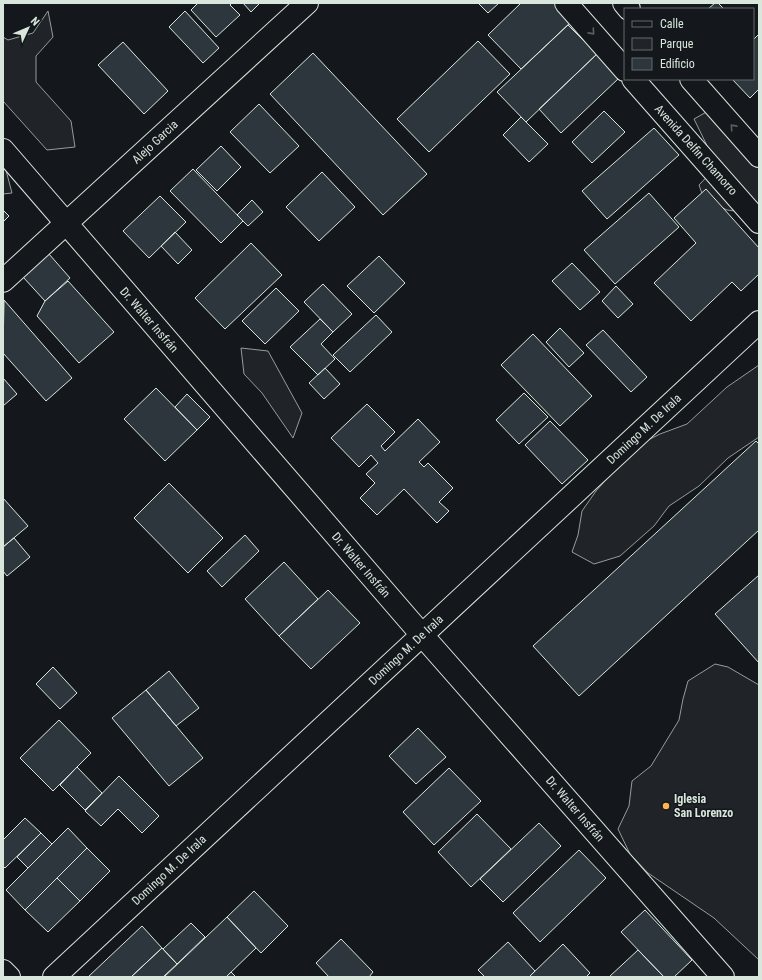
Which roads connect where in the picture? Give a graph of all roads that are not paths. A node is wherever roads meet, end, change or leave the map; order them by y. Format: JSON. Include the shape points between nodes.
{"nodes":[{"id":1,"x":307,"y":3,"type":"edge"},
{"id":2,"x":566,"y":3,"type":"edge"},
{"id":3,"x":624,"y":69,"type":"edge"},
{"id":4,"x":634,"y":80,"type":"edge"},
{"id":5,"x":692,"y":80,"type":"edge"},
{"id":6,"x":3,"y":150,"type":"edge"},
{"id":7,"x":759,"y":156,"type":"edge"},
{"id":8,"x":759,"y":222,"type":"edge"},
{"id":9,"x":66,"y":224,"type":"junction"},
{"id":10,"x":3,"y":281,"type":"edge"},
{"id":11,"x":759,"y":322,"type":"edge"},
{"id":12,"x":422,"y":635,"type":"junction"},
{"id":13,"x":3,"y":971,"type":"edge"},
{"id":14,"x":9,"y":977,"type":"edge"},
{"id":15,"x":54,"y":977,"type":"edge"},
{"id":16,"x":723,"y":977,"type":"edge"}],
"edges":[{"from":1,"to":9,"type":"street","name":"Alejo Garcia"},
{"from":2,"to":3,"type":"street","one_way":true},
{"from":4,"to":8,"type":"street","name":"Avenida Delfin Chamorro"},
{"from":7,"to":5,"type":"street","one_way":true},
{"from":6,"to":9,"type":"street","name":"Dr. Walter Insfrán"},
{"from":9,"to":10,"type":"street","name":"Alejo Garcia"},
{"from":9,"to":12,"type":"street","name":"Dr. Walter Insfrán"},
{"from":11,"to":12,"type":"street","name":"Domingo M. De Irala"},
{"from":12,"to":15,"type":"street","name":"Domingo M. De Irala"},
{"from":12,"to":16,"type":"street","name":"Dr. Walter Insfrán"},
{"from":13,"to":14,"type":"street"}]}
